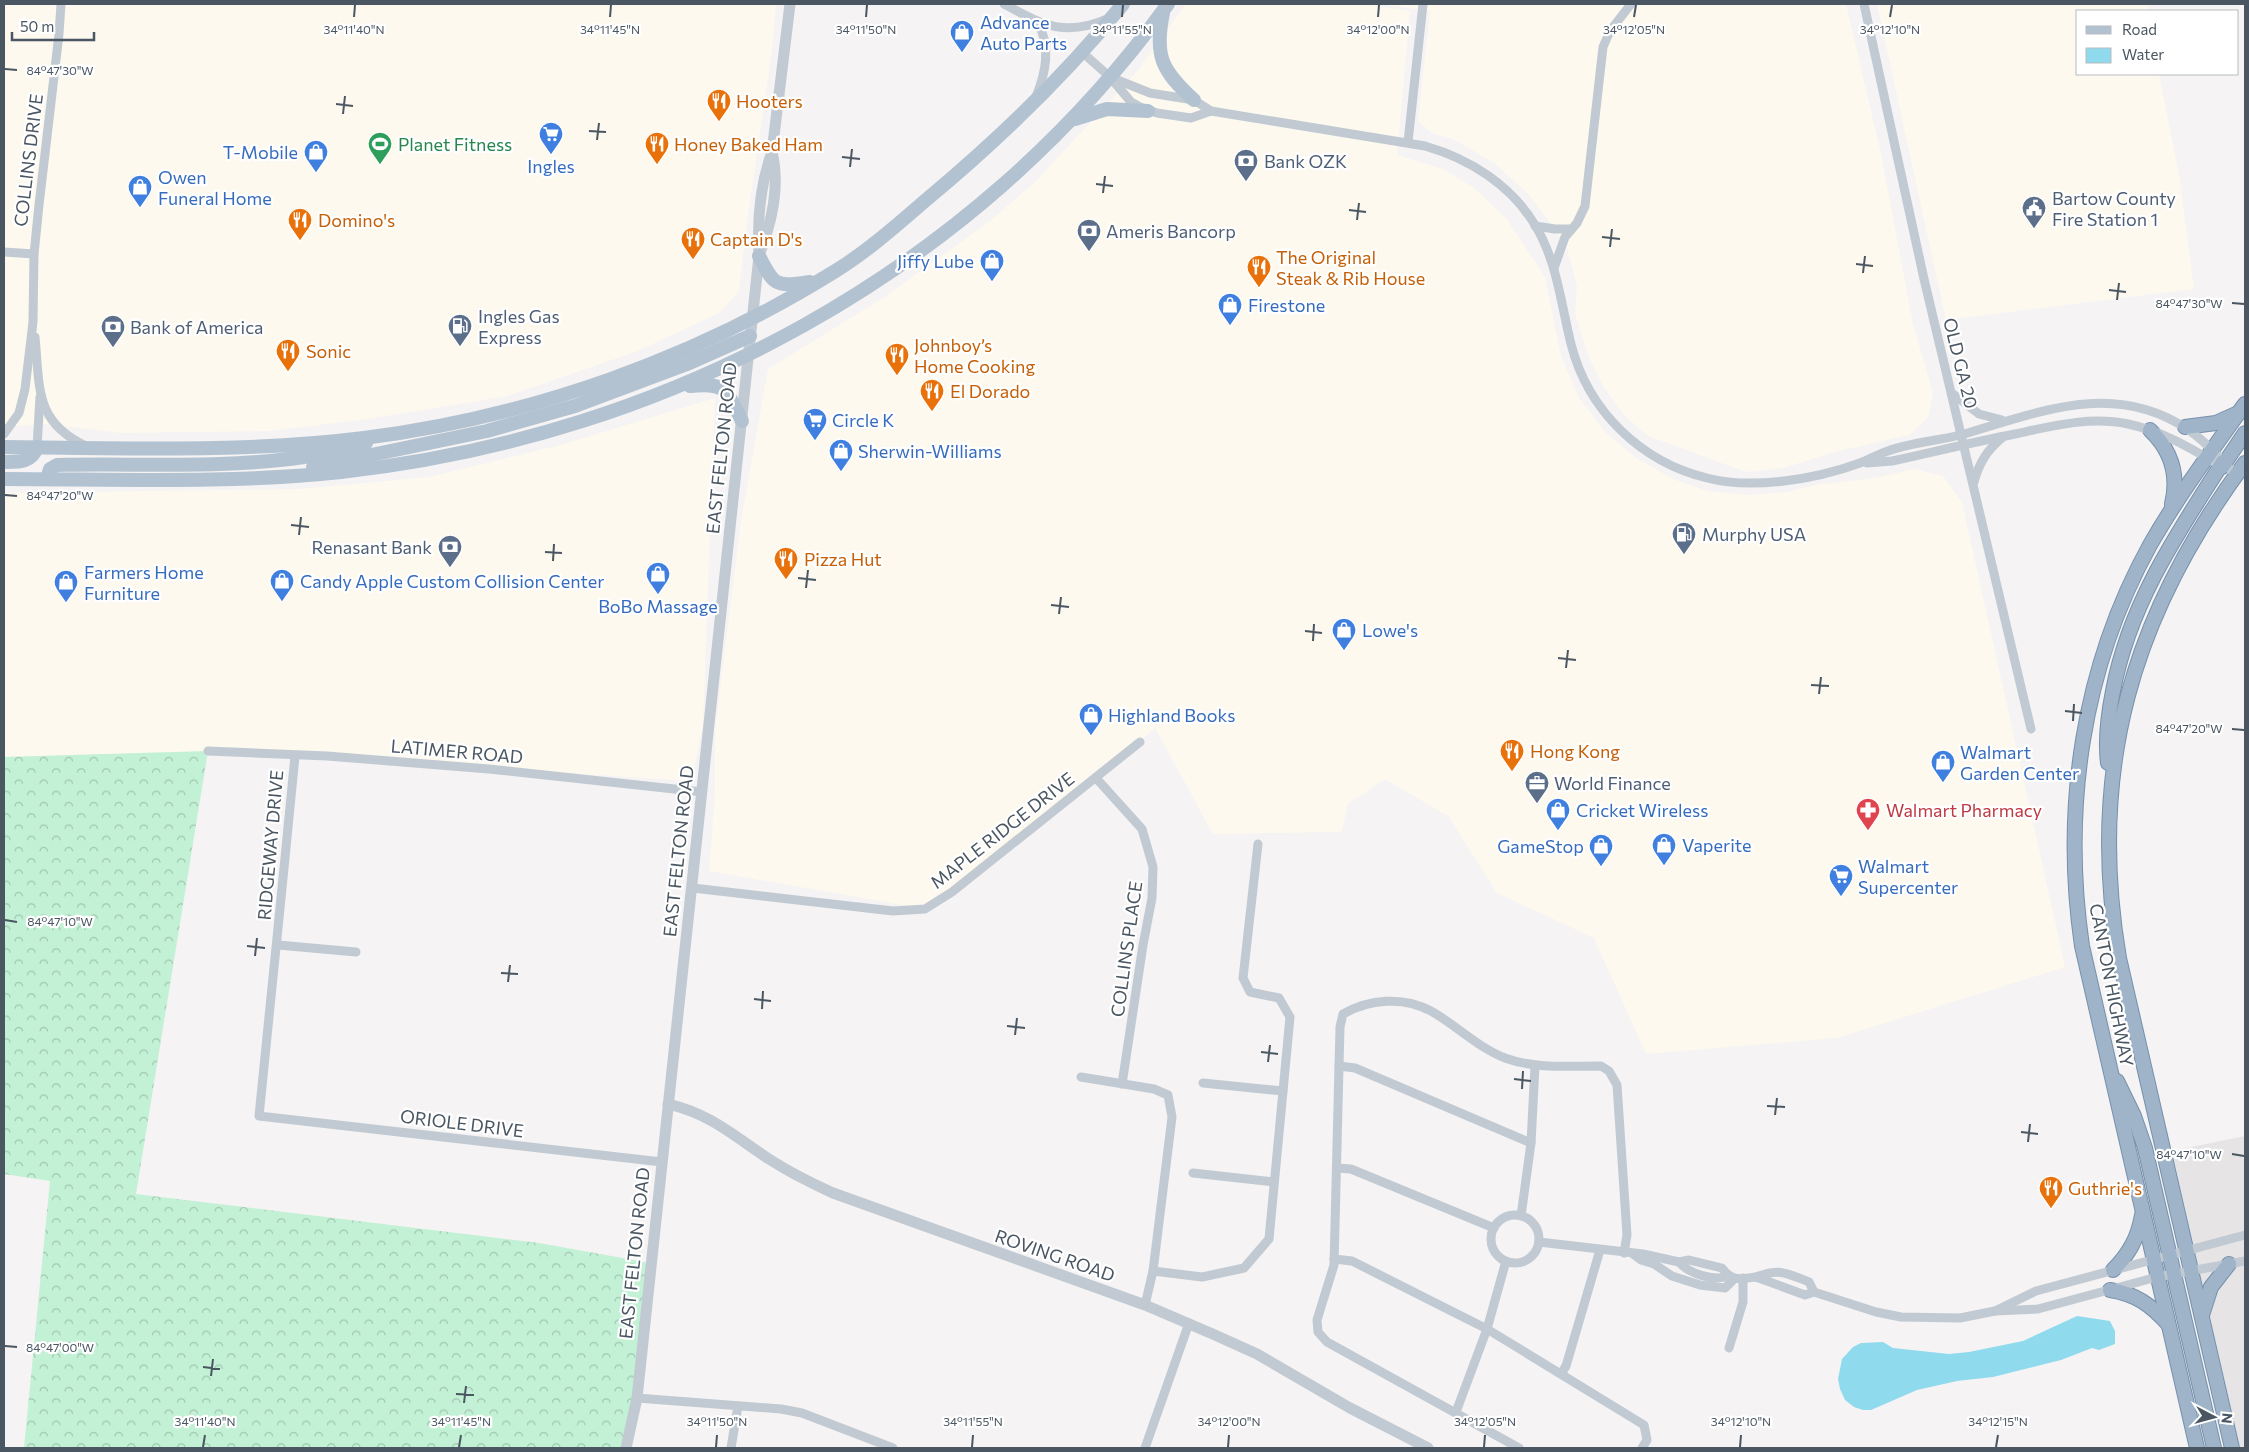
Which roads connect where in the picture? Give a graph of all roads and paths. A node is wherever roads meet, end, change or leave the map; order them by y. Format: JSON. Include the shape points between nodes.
{"nodes":[{"id":1,"x":61,"y":4,"type":"edge"},
{"id":2,"x":790,"y":4,"type":"edge"},
{"id":3,"x":1004,"y":4,"type":"edge"},
{"id":4,"x":1123,"y":4,"type":"edge"},
{"id":5,"x":1423,"y":4,"type":"edge"},
{"id":6,"x":1631,"y":4,"type":"edge"},
{"id":7,"x":1864,"y":4,"type":"edge"},
{"id":8,"x":1166,"y":6,"type":"edge"},
{"id":9,"x":1113,"y":16,"type":"junction"},
{"id":10,"x":1038,"y":23,"type":"junction"},
{"id":11,"x":1083,"y":53,"type":"junction"},
{"id":12,"x":1110,"y":77,"type":"junction"},
{"id":13,"x":1194,"y":100,"type":"junction"},
{"id":14,"x":1034,"y":105,"type":"junction"},
{"id":15,"x":1148,"y":111,"type":"junction"},
{"id":16,"x":1211,"y":111,"type":"junction"},
{"id":17,"x":1070,"y":121,"type":"junction"},
{"id":18,"x":1408,"y":142,"type":"junction"},
{"id":19,"x":1535,"y":226,"type":"junction"},
{"id":20,"x":1572,"y":228,"type":"junction"},
{"id":21,"x":4,"y":252,"type":"edge"},
{"id":22,"x":34,"y":254,"type":"junction"},
{"id":23,"x":759,"y":256,"type":"junction"},
{"id":24,"x":1553,"y":269,"type":"junction"},
{"id":25,"x":819,"y":281,"type":"junction"},
{"id":26,"x":752,"y":319,"type":"junction"},
{"id":27,"x":33,"y":322,"type":"junction"},
{"id":28,"x":750,"y":336,"type":"junction"},
{"id":29,"x":748,"y":354,"type":"junction"},
{"id":30,"x":40,"y":387,"type":"junction"},
{"id":31,"x":676,"y":387,"type":"junction"},
{"id":32,"x":1952,"y":394,"type":"junction"},
{"id":33,"x":2242,"y":408,"type":"edge"},
{"id":34,"x":742,"y":420,"type":"junction"},
{"id":35,"x":2008,"y":420,"type":"junction"},
{"id":36,"x":2185,"y":427,"type":"junction"},
{"id":37,"x":2150,"y":430,"type":"junction"},
{"id":38,"x":2245,"y":433,"type":"edge"},
{"id":39,"x":4,"y":434,"type":"edge"},
{"id":40,"x":378,"y":436,"type":"junction"},
{"id":41,"x":2005,"y":436,"type":"junction"},
{"id":42,"x":1963,"y":439,"type":"junction"},
{"id":43,"x":4,"y":447,"type":"edge"},
{"id":44,"x":37,"y":447,"type":"junction"},
{"id":45,"x":89,"y":447,"type":"junction"},
{"id":46,"x":2209,"y":454,"type":"junction"},
{"id":47,"x":4,"y":462,"type":"edge"},
{"id":48,"x":2245,"y":463,"type":"edge"},
{"id":49,"x":2222,"y":464,"type":"junction"},
{"id":50,"x":310,"y":474,"type":"junction"},
{"id":51,"x":2236,"y":475,"type":"junction"},
{"id":52,"x":4,"y":479,"type":"edge"},
{"id":53,"x":47,"y":479,"type":"junction"},
{"id":54,"x":1974,"y":484,"type":"junction"},
{"id":55,"x":2170,"y":513,"type":"junction"},
{"id":56,"x":2031,"y":729,"type":"dead end"},
{"id":57,"x":1140,"y":742,"type":"dead end"},
{"id":58,"x":208,"y":751,"type":"dead end"},
{"id":59,"x":295,"y":756,"type":"junction"},
{"id":60,"x":1096,"y":778,"type":"junction"},
{"id":61,"x":2112,"y":781,"type":"junction"},
{"id":62,"x":702,"y":792,"type":"junction"},
{"id":63,"x":1258,"y":844,"type":"dead end"},
{"id":64,"x":693,"y":888,"type":"junction"},
{"id":65,"x":278,"y":945,"type":"junction"},
{"id":66,"x":356,"y":952,"type":"dead end"},
{"id":67,"x":2108,"y":1065,"type":"junction"},
{"id":68,"x":1339,"y":1066,"type":"junction"},
{"id":69,"x":1535,"y":1066,"type":"junction"},
{"id":70,"x":1081,"y":1077,"type":"dead end"},
{"id":71,"x":1203,"y":1083,"type":"dead end"},
{"id":72,"x":1122,"y":1084,"type":"junction"},
{"id":73,"x":1283,"y":1091,"type":"junction"},
{"id":74,"x":668,"y":1104,"type":"junction"},
{"id":75,"x":259,"y":1116,"type":"joint"},
{"id":76,"x":1531,"y":1143,"type":"junction"},
{"id":77,"x":662,"y":1162,"type":"junction"},
{"id":78,"x":1336,"y":1168,"type":"junction"},
{"id":79,"x":1193,"y":1173,"type":"dead end"},
{"id":80,"x":1274,"y":1182,"type":"junction"},
{"id":81,"x":2142,"y":1212,"type":"junction"},
{"id":82,"x":1521,"y":1216,"type":"junction"},
{"id":83,"x":1494,"y":1228,"type":"junction"},
{"id":84,"x":2245,"y":1235,"type":"edge"},
{"id":85,"x":1539,"y":1242,"type":"junction"},
{"id":86,"x":1600,"y":1250,"type":"junction"},
{"id":87,"x":2186,"y":1250,"type":"junction"},
{"id":88,"x":1629,"y":1254,"type":"junction"},
{"id":89,"x":2170,"y":1255,"type":"junction"},
{"id":90,"x":1334,"y":1259,"type":"junction"},
{"id":91,"x":2153,"y":1259,"type":"junction"},
{"id":92,"x":1506,"y":1261,"type":"junction"},
{"id":93,"x":2245,"y":1261,"type":"edge"},
{"id":94,"x":2229,"y":1264,"type":"junction"},
{"id":95,"x":2113,"y":1270,"type":"junction"},
{"id":96,"x":1153,"y":1271,"type":"junction"},
{"id":97,"x":2191,"y":1271,"type":"junction"},
{"id":98,"x":2174,"y":1274,"type":"junction"},
{"id":99,"x":1756,"y":1277,"type":"junction"},
{"id":100,"x":2157,"y":1277,"type":"junction"},
{"id":101,"x":1735,"y":1278,"type":"junction"},
{"id":102,"x":2110,"y":1290,"type":"junction"},
{"id":103,"x":1814,"y":1292,"type":"junction"},
{"id":104,"x":1145,"y":1305,"type":"junction"},
{"id":105,"x":1995,"y":1311,"type":"junction"},
{"id":106,"x":2201,"y":1316,"type":"junction"},
{"id":107,"x":1189,"y":1323,"type":"junction"},
{"id":108,"x":2168,"y":1325,"type":"junction"},
{"id":109,"x":1487,"y":1329,"type":"junction"},
{"id":110,"x":1729,"y":1348,"type":"dead end"},
{"id":111,"x":1561,"y":1374,"type":"junction"},
{"id":112,"x":637,"y":1398,"type":"junction"},
{"id":113,"x":738,"y":1406,"type":"junction"},
{"id":114,"x":1456,"y":1412,"type":"junction"},
{"id":115,"x":1420,"y":1447,"type":"edge"},
{"id":116,"x":626,"y":1448,"type":"edge"},
{"id":117,"x":731,"y":1448,"type":"edge"},
{"id":118,"x":893,"y":1448,"type":"edge"},
{"id":119,"x":1145,"y":1448,"type":"edge"},
{"id":120,"x":1519,"y":1448,"type":"edge"},
{"id":121,"x":1642,"y":1448,"type":"edge"},
{"id":122,"x":2197,"y":1448,"type":"edge"},
{"id":123,"x":2214,"y":1448,"type":"edge"},
{"id":124,"x":2232,"y":1448,"type":"edge"}],
"edges":[{"from":1,"to":22,"type":"street","name":"COLLINS DRIVE"},
{"from":2,"to":23,"type":"street","name":"EAST FELTON ROAD","via":[[772,152],[777,172],[771,224]]},
{"from":3,"to":10,"type":"street"},
{"from":4,"to":9,"type":"main road"},
{"from":5,"to":18,"type":"street"},
{"from":6,"to":20,"type":"street","via":[[1610,31],[1604,47],[1587,194],[1581,216]]},
{"from":7,"to":32,"type":"street","name":"OLD GA 20"},
{"from":8,"to":12,"type":"main road"},
{"from":8,"to":13,"type":"main road","via":[[1159,41],[1162,59],[1169,75]]},
{"from":9,"to":10,"type":"street","via":[[1092,25],[1067,28]]},
{"from":9,"to":11,"type":"main road"},
{"from":10,"to":14,"type":"street","via":[[1046,53],[1045,70]]},
{"from":11,"to":12,"type":"street"},
{"from":11,"to":14,"type":"main road"},
{"from":12,"to":13,"type":"street","via":[[1150,93]]},
{"from":12,"to":15,"type":"street","via":[[1131,102]]},
{"from":12,"to":17,"type":"main road"},
{"from":13,"to":16,"type":"street"},
{"from":14,"to":25,"type":"main road","via":[[893,228]]},
{"from":15,"to":16,"type":"street","via":[[1192,118]]},
{"from":15,"to":17,"type":"main road","via":[[1107,109]]},
{"from":16,"to":18,"type":"street"},
{"from":17,"to":29,"type":"main road","via":[[995,192],[926,248],[856,296]]},
{"from":18,"to":19,"type":"street","via":[[1450,154],[1486,173],[1519,203]]},
{"from":19,"to":20,"type":"street"},
{"from":19,"to":24,"type":"street"},
{"from":20,"to":24,"type":"street","via":[[1560,246]]},
{"from":21,"to":22,"type":"street"},
{"from":22,"to":27,"type":"street","name":"COLLINS DRIVE"},
{"from":23,"to":25,"type":"main road","via":[[769,276],[777,283]]},
{"from":23,"to":26,"type":"street","name":"EAST FELTON ROAD"},
{"from":24,"to":42,"type":"street","via":[[1572,346],[1584,379],[1612,422],[1645,451],[1676,468],[1740,483],[1776,482],[1859,463],[1891,450]]},
{"from":25,"to":26,"type":"main road"},
{"from":26,"to":28,"type":"street","name":"EAST FELTON ROAD"},
{"from":26,"to":40,"type":"main road","via":[[636,369],[566,394],[485,416]]},
{"from":27,"to":30,"type":"street"},
{"from":27,"to":39,"type":"street","name":"COLLINS DRIVE","via":[[22,406]]},
{"from":28,"to":29,"type":"street","name":"EAST FELTON ROAD"},
{"from":28,"to":50,"type":"main road","via":[[687,364],[575,406],[478,433],[313,466]]},
{"from":29,"to":31,"type":"main road"},
{"from":29,"to":34,"type":"street","name":"EAST FELTON ROAD"},
{"from":30,"to":44,"type":"street"},
{"from":30,"to":45,"type":"street","via":[[46,410],[56,427]]},
{"from":31,"to":34,"type":"main road","via":[[719,386],[728,394]]},
{"from":31,"to":50,"type":"main road","via":[[574,424],[498,445],[407,463]]},
{"from":32,"to":35,"type":"street","via":[[1979,414]]},
{"from":32,"to":42,"type":"street","name":"OLD GA 20"},
{"from":33,"to":36,"type":"highway","via":[[2216,423]]},
{"from":33,"to":46,"type":"highway","name":"CANTON HIGHWAY"},
{"from":34,"to":62,"type":"street","name":"EAST FELTON ROAD"},
{"from":35,"to":36,"type":"street","via":[[2063,406],[2110,403],[2154,412]]},
{"from":35,"to":42,"type":"street"},
{"from":36,"to":46,"type":"street"},
{"from":37,"to":41,"type":"street","via":[[2125,423],[2092,421]]},
{"from":37,"to":46,"type":"street"},
{"from":37,"to":55,"type":"highway","via":[[2164,446],[2173,464],[2175,486]]},
{"from":38,"to":49,"type":"highway"},
{"from":40,"to":45,"type":"main road","via":[[282,446]]},
{"from":40,"to":53,"type":"main road","via":[[348,450],[241,464],[57,466],[50,469]]},
{"from":41,"to":42,"type":"street"},
{"from":41,"to":54,"type":"street","via":[[1987,452],[1978,467]]},
{"from":42,"to":54,"type":"street","name":"OLD GA 20"},
{"from":43,"to":44,"type":"main road"},
{"from":44,"to":45,"type":"main road"},
{"from":44,"to":47,"type":"main road","via":[[27,460]]},
{"from":46,"to":49,"type":"street"},
{"from":46,"to":55,"type":"highway","name":"CANTON HIGHWAY"},
{"from":48,"to":51,"type":"highway"},
{"from":49,"to":51,"type":"street"},
{"from":49,"to":61,"type":"highway","via":[[2159,564],[2127,636],[2114,684],[2107,730]]},
{"from":50,"to":53,"type":"main road","via":[[197,479]]},
{"from":51,"to":61,"type":"highway","via":[[2188,548],[2152,621],[2126,701]]},
{"from":52,"to":53,"type":"main road"},
{"from":54,"to":56,"type":"street","name":"OLD GA 20"},
{"from":55,"to":67,"type":"highway","name":"CANTON HIGHWAY","via":[[2133,579],[2113,625],[2092,691],[2078,767],[2074,828],[2077,908],[2088,978]]},
{"from":57,"to":60,"type":"street","name":"MAPLE RIDGE DRIVE"},
{"from":58,"to":59,"type":"street","name":"LATIMER ROAD"},
{"from":59,"to":62,"type":"street","name":"LATIMER ROAD","via":[[479,768]]},
{"from":59,"to":65,"type":"street","name":"RIDGEWAY DRIVE"},
{"from":60,"to":64,"type":"street","name":"MAPLE RIDGE DRIVE","via":[[989,864],[925,909],[893,911]]},
{"from":60,"to":72,"type":"street","name":"COLLINS PLACE","via":[[1142,829],[1153,867],[1152,898]]},
{"from":61,"to":87,"type":"highway","via":[[2108,860],[2116,938]]},
{"from":62,"to":64,"type":"street","name":"EAST FELTON ROAD"},
{"from":63,"to":73,"type":"street","via":[[1243,978],[1250,992],[1279,998],[1290,1018]]},
{"from":64,"to":74,"type":"street","name":"EAST FELTON ROAD"},
{"from":65,"to":66,"type":"street"},
{"from":65,"to":75,"type":"street","name":"RIDGEWAY DRIVE"},
{"from":67,"to":81,"type":"highway","name":"CANTON HIGHWAY"},
{"from":67,"to":89,"type":"highway","via":[[2140,1132]]},
{"from":68,"to":69,"type":"street","via":[[1342,1014],[1357,1005],[1378,1001],[1408,1003],[1430,1010],[1477,1043]]},
{"from":68,"to":76,"type":"street","via":[[1355,1068]]},
{"from":68,"to":78,"type":"street"},
{"from":69,"to":76,"type":"street"},
{"from":69,"to":88,"type":"street","via":[[1600,1066],[1609,1072],[1617,1085]]},
{"from":70,"to":72,"type":"street"},
{"from":71,"to":73,"type":"street"},
{"from":72,"to":96,"type":"street","via":[[1154,1089],[1168,1095],[1172,1118]]},
{"from":73,"to":80,"type":"street"},
{"from":74,"to":77,"type":"street","name":"EAST FELTON ROAD"},
{"from":74,"to":104,"type":"street","name":"ROVING ROAD","via":[[708,1117],[787,1170],[834,1193]]},
{"from":75,"to":77,"type":"street","name":"ORIOLE DRIVE"},
{"from":76,"to":82,"type":"street"},
{"from":77,"to":112,"type":"street","name":"EAST FELTON ROAD"},
{"from":78,"to":83,"type":"street","via":[[1351,1168]]},
{"from":78,"to":90,"type":"street"},
{"from":79,"to":80,"type":"street"},
{"from":80,"to":96,"type":"street","via":[[1269,1239],[1244,1268],[1202,1276]]},
{"from":81,"to":91,"type":"highway","name":"CANTON HIGHWAY"},
{"from":81,"to":95,"type":"highway","via":[[2131,1249]]},
{"from":82,"to":83,"type":"street","via":[[1505,1217]]},
{"from":82,"to":85,"type":"street","via":[[1534,1224]]},
{"from":83,"to":92,"type":"street","via":[[1494,1251]]},
{"from":84,"to":87,"type":"street"},
{"from":85,"to":86,"type":"street"},
{"from":85,"to":92,"type":"street","via":[[1528,1259]]},
{"from":86,"to":88,"type":"street"},
{"from":86,"to":111,"type":"street"},
{"from":87,"to":89,"type":"street"},
{"from":87,"to":97,"type":"highway"},
{"from":88,"to":101,"type":"street","via":[[1679,1262],[1685,1270],[1720,1279]]},
{"from":88,"to":101,"type":"street","via":[[1672,1276],[1700,1285],[1726,1288]]},
{"from":89,"to":91,"type":"street"},
{"from":89,"to":98,"type":"highway"},
{"from":90,"to":109,"type":"street","via":[[1352,1261]]},
{"from":90,"to":114,"type":"street","via":[[1317,1320],[1318,1332],[1327,1342]]},
{"from":91,"to":95,"type":"street"},
{"from":91,"to":100,"type":"highway","name":"CANTON HIGHWAY"},
{"from":92,"to":109,"type":"street"},
{"from":93,"to":94,"type":"street"},
{"from":94,"to":97,"type":"street"},
{"from":94,"to":106,"type":"highway","via":[[2211,1287]]},
{"from":95,"to":105,"type":"street","via":[[2036,1291]]},
{"from":96,"to":104,"type":"street"},
{"from":97,"to":98,"type":"street"},
{"from":97,"to":106,"type":"highway"},
{"from":98,"to":100,"type":"street"},
{"from":98,"to":123,"type":"highway"},
{"from":99,"to":101,"type":"street"},
{"from":99,"to":103,"type":"street","via":[[1805,1295]]},
{"from":99,"to":103,"type":"street","via":[[1773,1271],[1786,1273],[1810,1282]]},
{"from":100,"to":102,"type":"street"},
{"from":100,"to":108,"type":"highway","name":"CANTON HIGHWAY"},
{"from":101,"to":110,"type":"street","via":[[1743,1302]]},
{"from":102,"to":105,"type":"street","via":[[2038,1309]]},
{"from":102,"to":108,"type":"highway","via":[[2140,1299]]},
{"from":103,"to":105,"type":"street","via":[[1867,1310],[1901,1317],[1960,1318]]},
{"from":104,"to":107,"type":"street","name":"ROVING ROAD"},
{"from":106,"to":124,"type":"highway"},
{"from":107,"to":115,"type":"street","name":"ROVING ROAD","via":[[1257,1354]]},
{"from":107,"to":119,"type":"street"},
{"from":108,"to":122,"type":"highway","name":"CANTON HIGHWAY"},
{"from":109,"to":111,"type":"street"},
{"from":109,"to":114,"type":"street"},
{"from":111,"to":121,"type":"street","via":[[1644,1425],[1647,1440]]},
{"from":112,"to":113,"type":"street"},
{"from":112,"to":116,"type":"street","name":"EAST FELTON ROAD"},
{"from":113,"to":117,"type":"street"},
{"from":113,"to":118,"type":"street","via":[[802,1413]]},
{"from":114,"to":120,"type":"street"}]}
